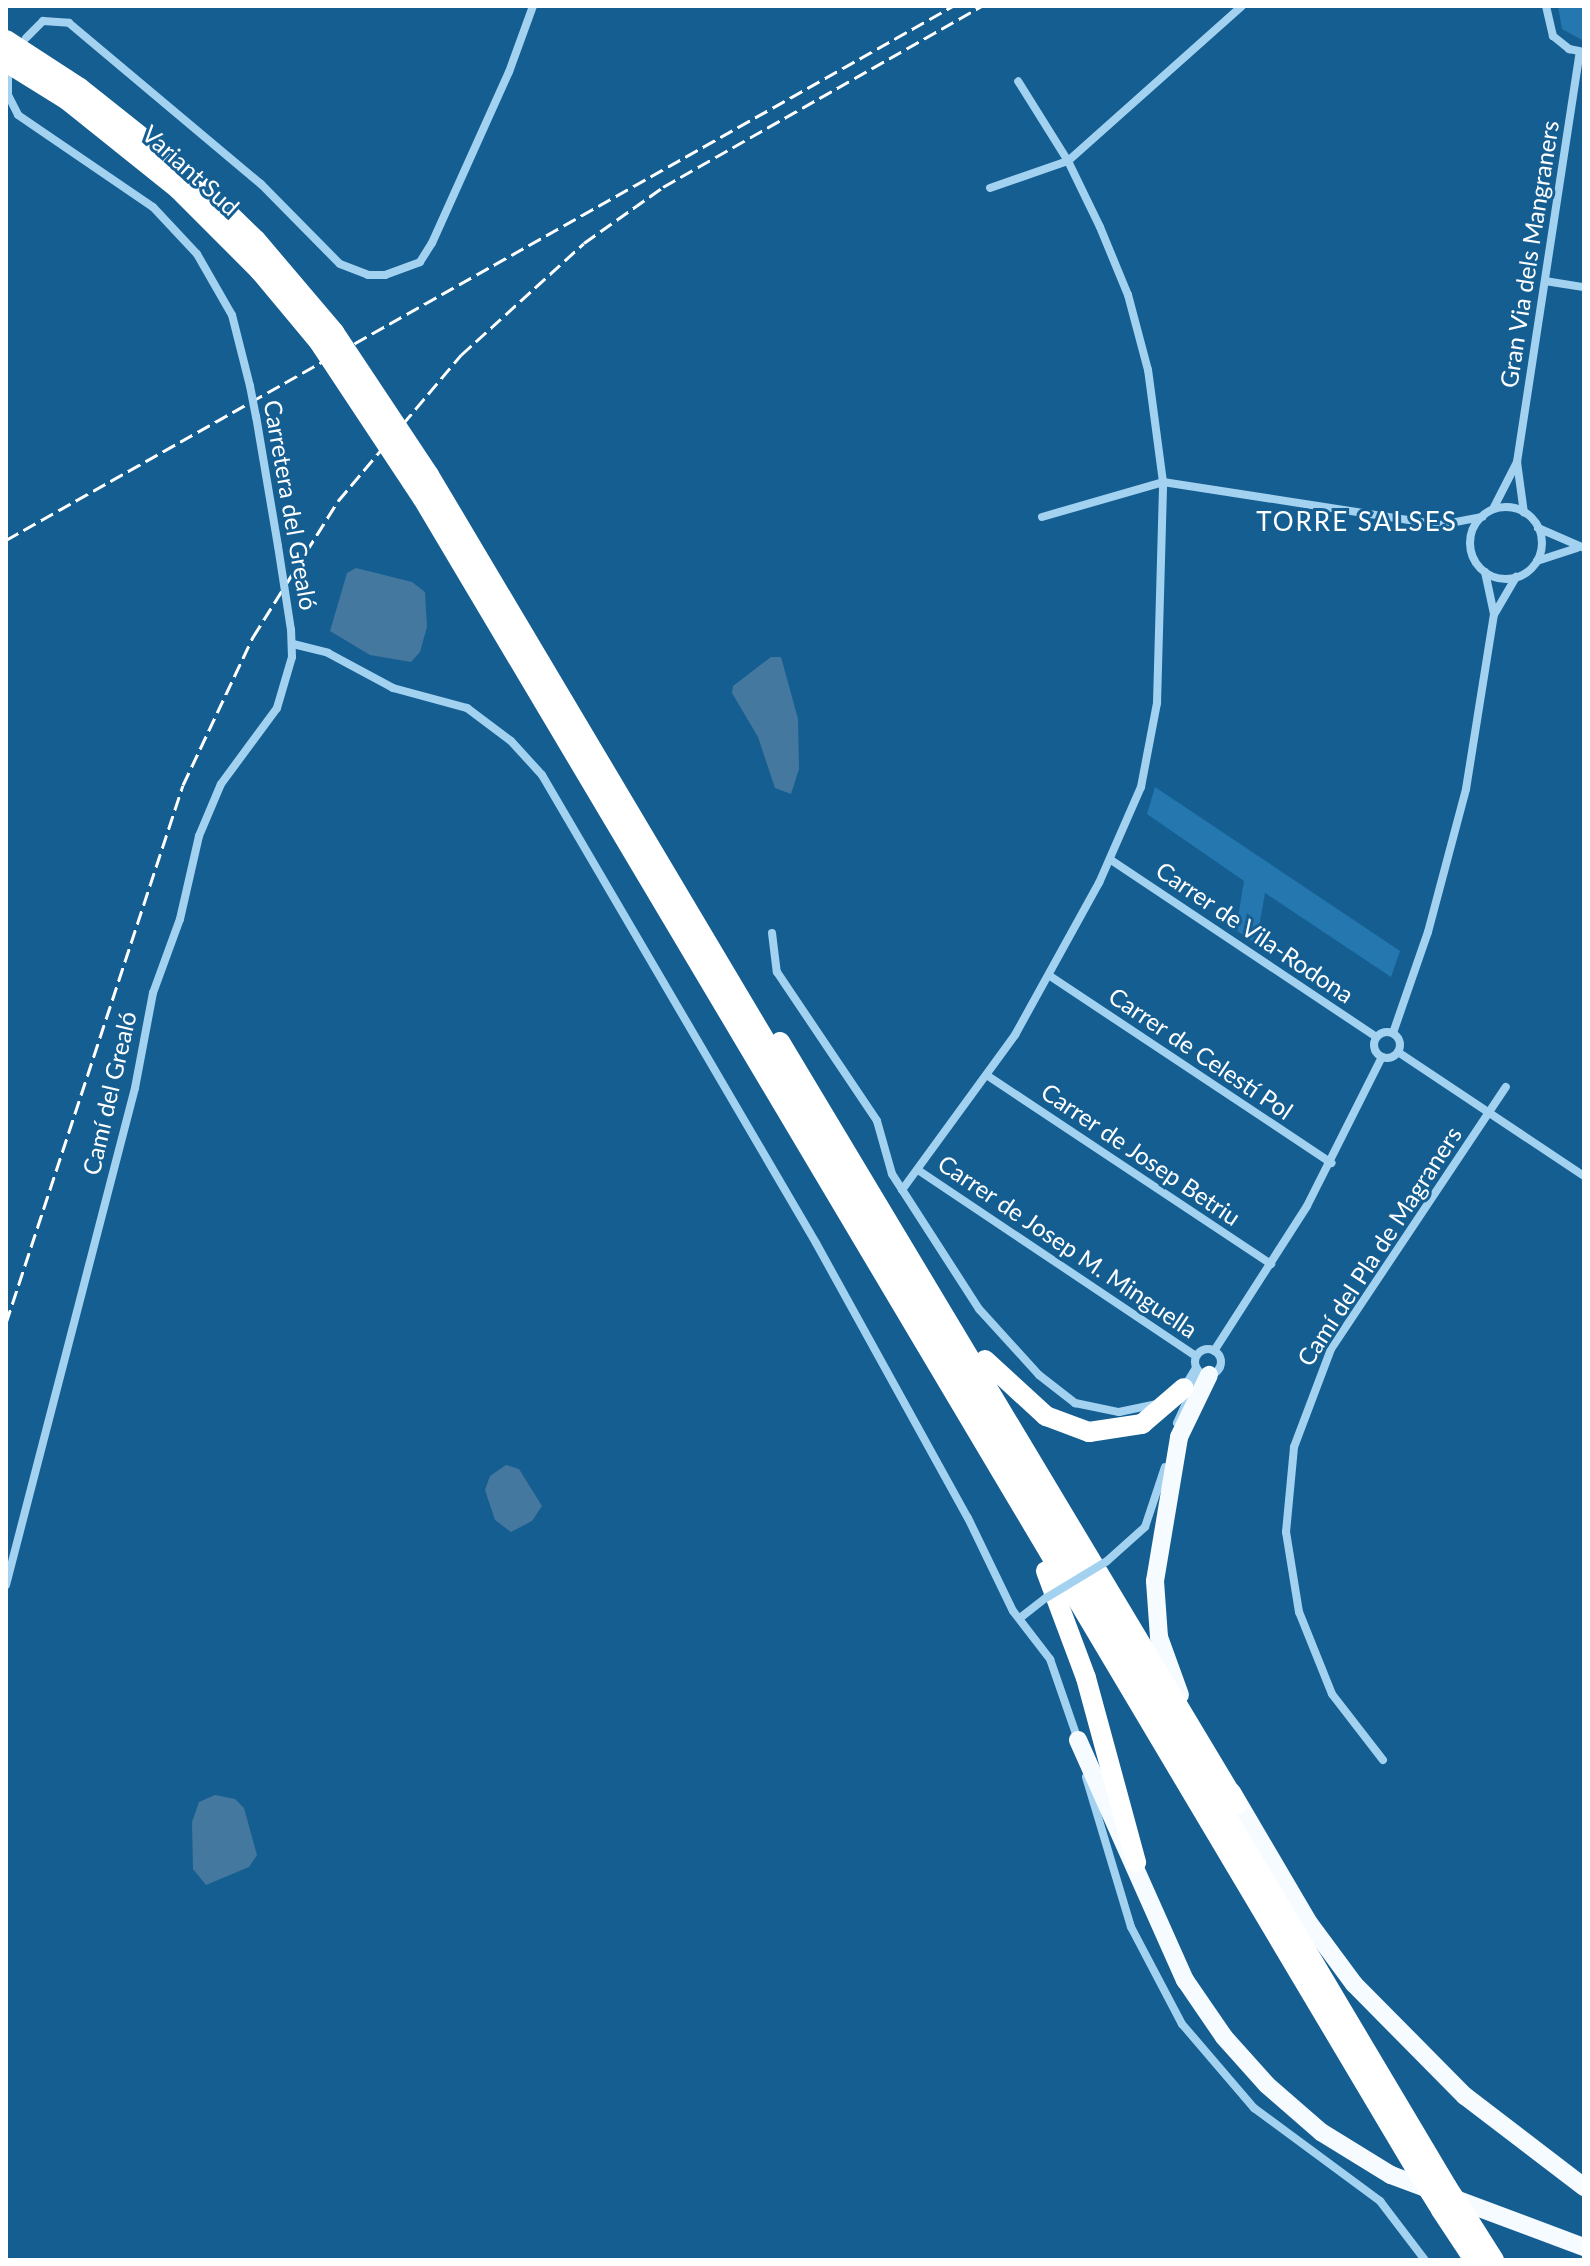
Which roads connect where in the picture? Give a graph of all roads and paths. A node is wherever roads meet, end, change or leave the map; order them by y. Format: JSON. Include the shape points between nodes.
{"nodes":[{"id":1,"x":533,"y":6,"type":"edge"},
{"id":2,"x":1242,"y":6,"type":"edge"},
{"id":3,"x":1546,"y":6,"type":"edge"},
{"id":4,"x":16,"y":39,"type":"edge"},
{"id":5,"x":1582,"y":52,"type":"edge"},
{"id":6,"x":7,"y":69,"type":"edge"},
{"id":7,"x":1018,"y":81,"type":"dead end"},
{"id":8,"x":10,"y":108,"type":"edge"},
{"id":9,"x":1068,"y":161,"type":"junction"},
{"id":10,"x":990,"y":188,"type":"dead end"},
{"id":11,"x":1545,"y":281,"type":"junction"},
{"id":12,"x":1584,"y":287,"type":"edge"},
{"id":13,"x":326,"y":337,"type":"junction"},
{"id":14,"x":1517,"y":462,"type":"junction"},
{"id":15,"x":1163,"y":482,"type":"junction"},
{"id":16,"x":1493,"y":509,"type":"junction"},
{"id":17,"x":1524,"y":513,"type":"junction"},
{"id":18,"x":1042,"y":517,"type":"dead end"},
{"id":19,"x":1482,"y":517,"type":"junction"},
{"id":20,"x":1538,"y":528,"type":"junction"},
{"id":21,"x":1584,"y":548,"type":"edge"},
{"id":22,"x":1536,"y":562,"type":"junction"},
{"id":23,"x":1485,"y":572,"type":"junction"},
{"id":24,"x":1516,"y":577,"type":"junction"},
{"id":25,"x":1494,"y":614,"type":"junction"},
{"id":26,"x":291,"y":630,"type":"joint"},
{"id":27,"x":293,"y":644,"type":"junction"},
{"id":28,"x":569,"y":710,"type":"junction"},
{"id":29,"x":1111,"y":860,"type":"junction"},
{"id":30,"x":772,"y":933,"type":"dead end"},
{"id":31,"x":1050,"y":976,"type":"junction"},
{"id":32,"x":1393,"y":1033,"type":"junction"},
{"id":33,"x":1376,"y":1037,"type":"junction"},
{"id":34,"x":1398,"y":1052,"type":"junction"},
{"id":35,"x":1382,"y":1057,"type":"junction"},
{"id":36,"x":988,"y":1076,"type":"junction"},
{"id":37,"x":1506,"y":1087,"type":"dead end"},
{"id":38,"x":1489,"y":1112,"type":"junction"},
{"id":39,"x":830,"y":1120,"type":"junction"},
{"id":40,"x":1331,"y":1163,"type":"junction"},
{"id":41,"x":918,"y":1170,"type":"junction"},
{"id":42,"x":1584,"y":1176,"type":"edge"},
{"id":43,"x":902,"y":1190,"type":"junction"},
{"id":44,"x":1271,"y":1264,"type":"junction"},
{"id":45,"x":1214,"y":1351,"type":"junction"},
{"id":46,"x":1196,"y":1356,"type":"junction"},
{"id":47,"x":1202,"y":1372,"type":"junction"},
{"id":48,"x":1184,"y":1388,"type":"junction"},
{"id":49,"x":959,"y":1401,"type":"junction"},
{"id":50,"x":6,"y":1585,"type":"edge"},
{"id":51,"x":1020,"y":1618,"type":"junction"},
{"id":52,"x":1078,"y":1740,"type":"junction"},
{"id":53,"x":1383,"y":1760,"type":"dead end"},
{"id":54,"x":1237,"y":1804,"type":"junction"},
{"id":55,"x":1136,"y":1862,"type":"junction"},
{"id":56,"x":1584,"y":2187,"type":"edge"},
{"id":57,"x":1584,"y":2247,"type":"edge"},
{"id":58,"x":1425,"y":2260,"type":"edge"},
{"id":59,"x":1474,"y":2260,"type":"edge"},
{"id":60,"x":1494,"y":2260,"type":"edge"}],
"edges":[{"from":1,"to":4,"type":"street","via":[[509,72],[420,262],[385,275],[368,275],[340,264],[261,184],[73,27],[46,20]]},
{"from":2,"to":9,"type":"street"},
{"from":3,"to":5,"type":"street","via":[[1553,36]]},
{"from":4,"to":13,"type":"highway","via":[[187,173],[256,240]]},
{"from":5,"to":11,"type":"street","name":"Gran Via dels Mangraners"},
{"from":6,"to":8,"type":"street"},
{"from":6,"to":13,"type":"highway","name":"Variant Sud","via":[[67,100],[178,189]]},
{"from":7,"to":9,"type":"street"},
{"from":8,"to":26,"type":"street","name":"Carretera del Grealó","bridge":true,"via":[[125,186],[187,241],[226,301],[256,416]]},
{"from":9,"to":10,"type":"street"},
{"from":9,"to":15,"type":"street","via":[[1134,314],[1153,396]]},
{"from":11,"to":12,"type":"street"},
{"from":11,"to":14,"type":"street","name":"Gran Via dels Mangraners"},
{"from":13,"to":28,"type":"highway","bridge":true,"via":[[429,475]]},
{"from":13,"to":49,"type":"highway","bridge":true},
{"from":14,"to":16,"type":"street","name":"Gran Via dels Mangraners"},
{"from":14,"to":17,"type":"street","name":"Gran Via dels Mangraners"},
{"from":15,"to":18,"type":"street"},
{"from":15,"to":19,"type":"street","via":[[1440,525]]},
{"from":15,"to":29,"type":"street","via":[[1154,726],[1141,787]]},
{"from":16,"to":17,"type":"street"},
{"from":16,"to":19,"type":"street","name":"Gran Via dels Mangraners"},
{"from":17,"to":20,"type":"street"},
{"from":19,"to":23,"type":"street","via":[[1470,542],[1473,558]]},
{"from":20,"to":21,"type":"street"},
{"from":20,"to":22,"type":"street"},
{"from":21,"to":22,"type":"street","via":[[1559,551]]},
{"from":22,"to":24,"type":"street"},
{"from":23,"to":24,"type":"street"},
{"from":23,"to":25,"type":"street"},
{"from":24,"to":25,"type":"street"},
{"from":25,"to":32,"type":"street","via":[[1455,837]]},
{"from":26,"to":27,"type":"street","name":"Camí del Grealó"},
{"from":27,"to":50,"type":"street","name":"Camí del Grealó","via":[[277,708],[221,784],[199,836],[180,919],[153,993],[135,1088]]},
{"from":27,"to":51,"type":"street","via":[[328,653],[393,688],[467,708],[511,741],[542,775],[775,1170]]},
{"from":28,"to":39,"type":"highway","via":[[595,741]]},
{"from":28,"to":60,"type":"highway","bridge":true},
{"from":29,"to":31,"type":"street"},
{"from":29,"to":33,"type":"street","name":"Carrer de Vila-Rodona"},
{"from":30,"to":43,"type":"street","via":[[777,972],[877,1121],[890,1169]]},
{"from":31,"to":36,"type":"street"},
{"from":31,"to":40,"type":"street","name":"Carrer de Celestí Pol"},
{"from":32,"to":33,"type":"street"},
{"from":32,"to":34,"type":"street","via":[[1399,1039]]},
{"from":33,"to":35,"type":"street","via":[[1374,1049]]},
{"from":34,"to":35,"type":"street"},
{"from":34,"to":38,"type":"street"},
{"from":35,"to":40,"type":"street"},
{"from":36,"to":41,"type":"street"},
{"from":36,"to":44,"type":"street","name":"Carrer de Josep Betriu"},
{"from":37,"to":38,"type":"street","name":"Camí del Pla de Magraners"},
{"from":38,"to":42,"type":"street"},
{"from":38,"to":53,"type":"street","name":"Camí del Pla de Magraners","via":[[1331,1349],[1305,1406],[1290,1468],[1288,1552],[1305,1632],[1332,1694]]},
{"from":39,"to":48,"type":"highway","via":[[866,1169],[961,1328],[1027,1402],[1073,1429],[1112,1432],[1156,1416]]},
{"from":39,"to":54,"type":"highway"},
{"from":40,"to":44,"type":"street"},
{"from":41,"to":43,"type":"street"},
{"from":41,"to":46,"type":"street","name":"Carrer de Josep M. Minguella"},
{"from":43,"to":48,"type":"street","via":[[979,1309],[1063,1395],[1087,1407],[1119,1412],[1159,1403]]},
{"from":44,"to":45,"type":"street"},
{"from":45,"to":46,"type":"street"},
{"from":45,"to":47,"type":"street","via":[[1220,1367]]},
{"from":46,"to":47,"type":"street"},
{"from":47,"to":48,"type":"street"},
{"from":47,"to":51,"type":"street","bridge":true,"via":[[1177,1423],[1145,1527],[1107,1561]]},
{"from":47,"to":54,"type":"highway","via":[[1179,1437],[1156,1568],[1156,1609],[1174,1681]]},
{"from":49,"to":55,"type":"highway","via":[[963,1420],[1030,1540],[1064,1614]]},
{"from":49,"to":59,"type":"highway","bridge":true},
{"from":51,"to":52,"type":"street","via":[[1050,1659]]},
{"from":52,"to":55,"type":"highway"},
{"from":52,"to":58,"type":"street","via":[[1122,1903],[1148,1966],[1182,2024],[1254,2108],[1380,2201]]},
{"from":54,"to":56,"type":"highway","via":[[1317,1935],[1369,2001],[1465,2096]]},
{"from":55,"to":57,"type":"highway","via":[[1158,1926],[1196,1998],[1238,2054],[1291,2108],[1355,2155],[1415,2187]]}]}
